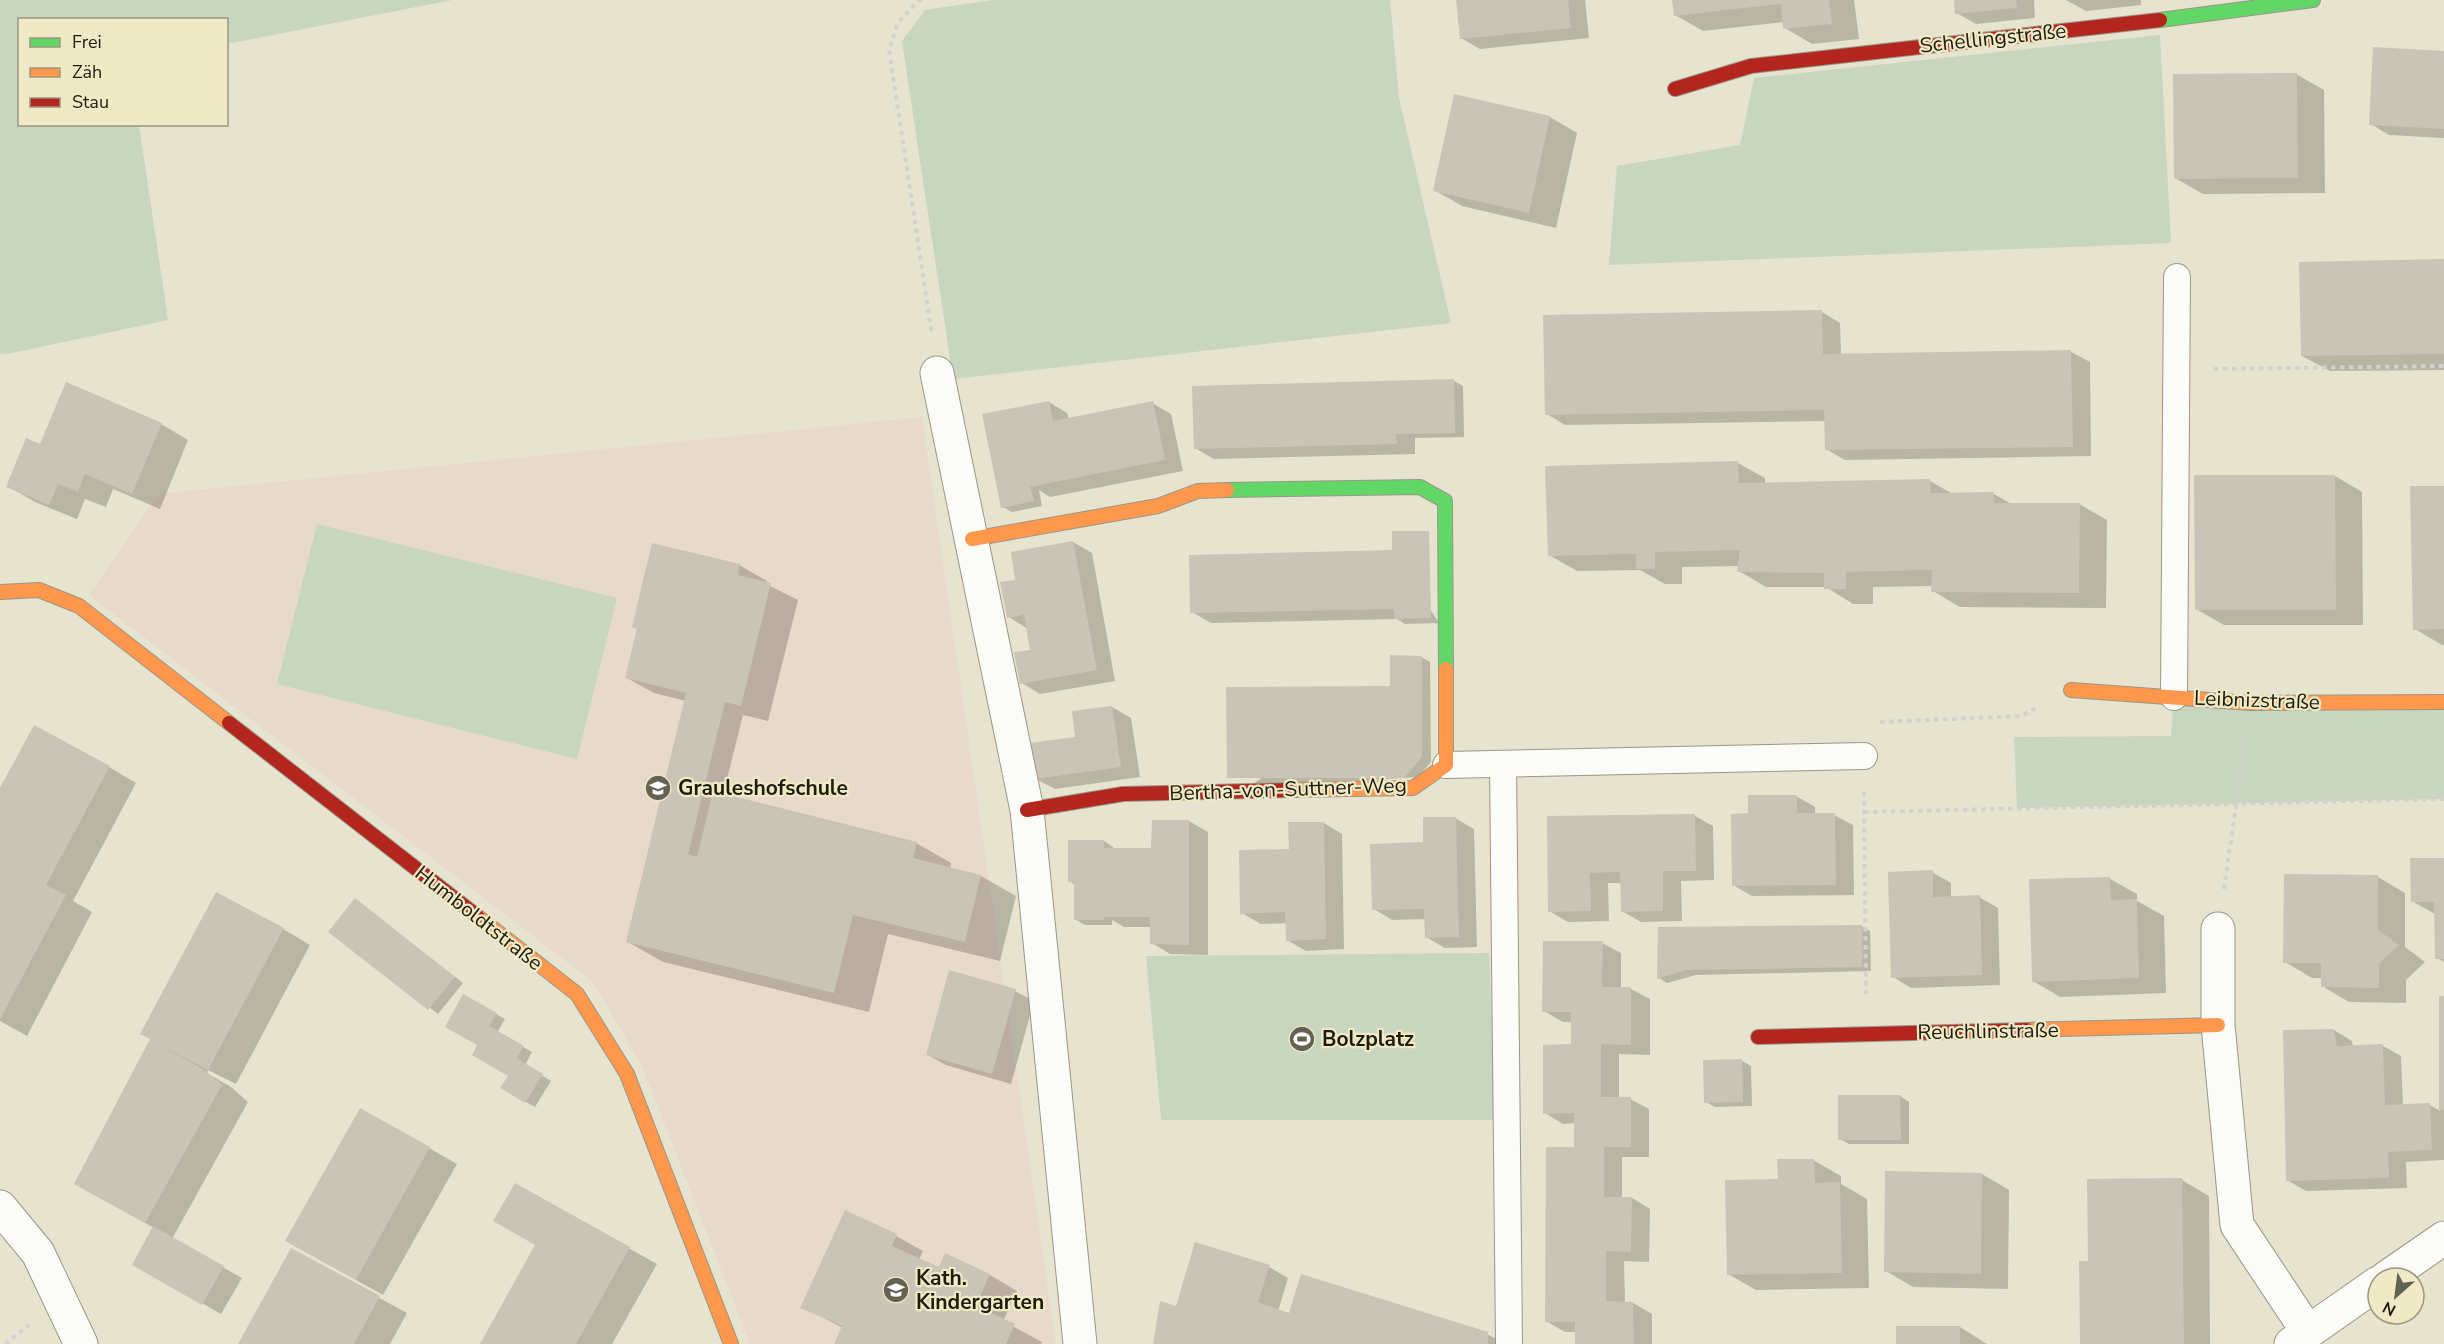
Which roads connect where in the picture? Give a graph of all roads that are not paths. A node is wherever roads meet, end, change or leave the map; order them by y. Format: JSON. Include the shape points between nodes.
{"nodes":[{"id":1,"x":2313,"y":0,"type":"edge"},
{"id":2,"x":1675,"y":89,"type":"dead end"},
{"id":3,"x":2177,"y":277,"type":"dead end"},
{"id":4,"x":937,"y":373,"type":"road end"},
{"id":5,"x":972,"y":539,"type":"junction"},
{"id":6,"x":0,"y":592,"type":"edge"},
{"id":7,"x":2071,"y":690,"type":"road end"},
{"id":8,"x":2174,"y":697,"type":"junction"},
{"id":9,"x":2444,"y":702,"type":"edge"},
{"id":10,"x":1864,"y":756,"type":"road end"},
{"id":11,"x":1503,"y":764,"type":"junction"},
{"id":12,"x":1446,"y":765,"type":"junction"},
{"id":13,"x":1028,"y":810,"type":"junction"},
{"id":14,"x":2218,"y":929,"type":"road end"},
{"id":15,"x":2218,"y":1025,"type":"junction"},
{"id":16,"x":1758,"y":1037,"type":"dead end"},
{"id":17,"x":0,"y":1207,"type":"edge"},
{"id":18,"x":2444,"y":1238,"type":"edge"},
{"id":19,"x":2403,"y":1266,"type":"edge"},
{"id":20,"x":2366,"y":1291,"type":"edge"},
{"id":21,"x":2299,"y":1338,"type":"edge"},
{"id":22,"x":81,"y":1344,"type":"edge"},
{"id":23,"x":731,"y":1344,"type":"edge"},
{"id":24,"x":1080,"y":1344,"type":"edge"},
{"id":25,"x":1509,"y":1344,"type":"edge"}],
"edges":[{"from":1,"to":2,"type":"street","name":"Schellingstraße","via":[[1751,66]]},
{"from":3,"to":8,"type":"lane"},
{"from":4,"to":5,"type":"street"},
{"from":5,"to":12,"type":"street","via":[[1158,506],[1198,491],[1420,487],[1445,501]]},
{"from":5,"to":13,"type":"street"},
{"from":6,"to":23,"type":"street","name":"Humboldtstraße","via":[[39,590],[79,606],[577,994],[627,1074]]},
{"from":7,"to":8,"type":"street","name":"Leibnizstraße"},
{"from":8,"to":9,"type":"street","name":"Leibnizstraße","via":[[2250,703]]},
{"from":10,"to":11,"type":"lane"},
{"from":11,"to":12,"type":"lane"},
{"from":11,"to":25,"type":"lane"},
{"from":12,"to":13,"type":"street","name":"Bertha-von-Suttner-Weg","via":[[1413,788],[1123,794]]},
{"from":13,"to":24,"type":"street"},
{"from":14,"to":15,"type":"street"},
{"from":15,"to":16,"type":"street","name":"Reuchlinstraße"},
{"from":15,"to":21,"type":"street","via":[[2237,1225]]},
{"from":17,"to":22,"type":"street","via":[[38,1253]]},
{"from":18,"to":19,"type":"street"},
{"from":20,"to":21,"type":"street"}]}
